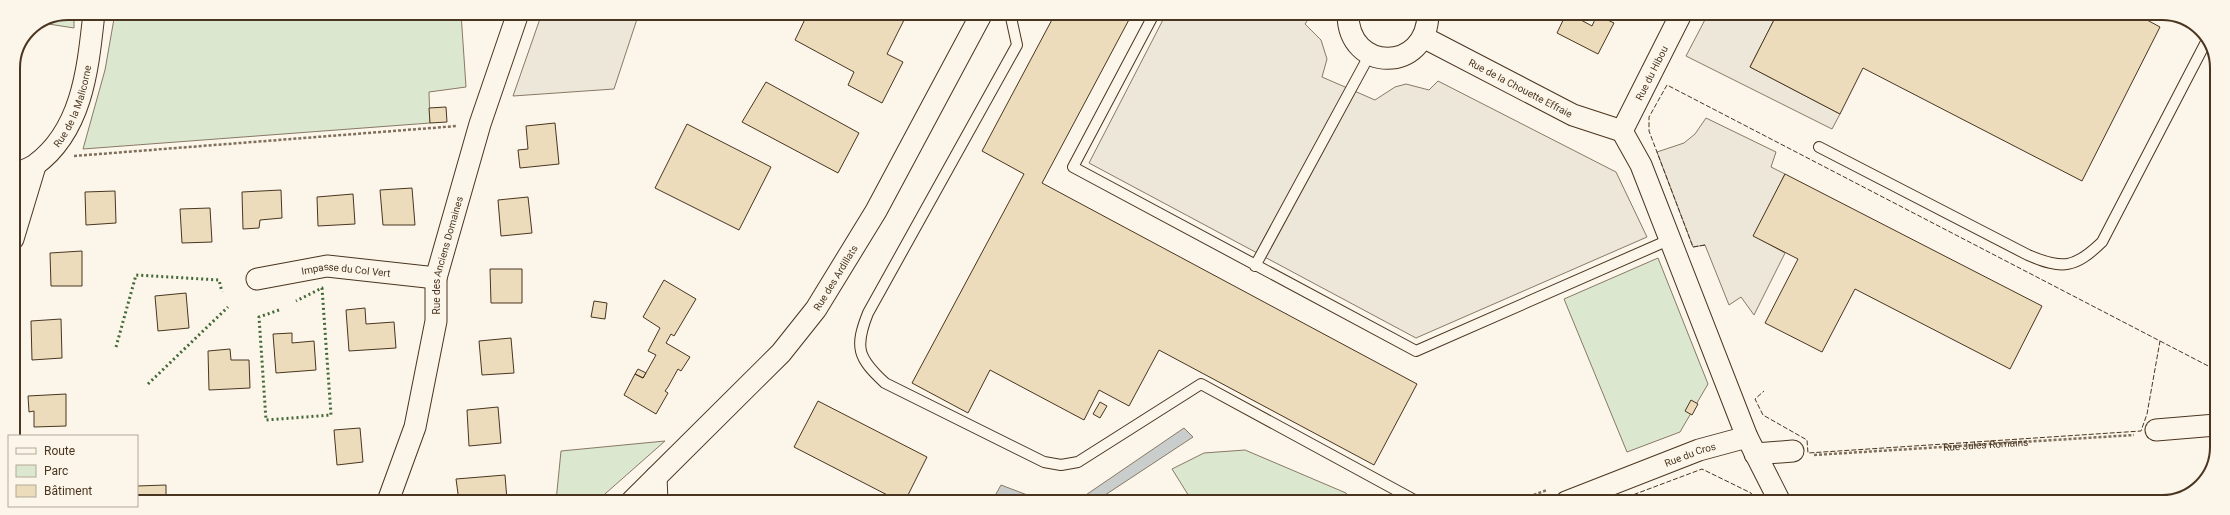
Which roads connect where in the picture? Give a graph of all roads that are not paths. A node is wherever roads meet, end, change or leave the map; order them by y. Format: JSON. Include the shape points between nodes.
{"nodes":[{"id":1,"x":93,"y":20,"type":"edge"},
{"id":2,"x":516,"y":20,"type":"edge"},
{"id":3,"x":979,"y":20,"type":"edge"},
{"id":4,"x":1011,"y":20,"type":"edge"},
{"id":5,"x":1151,"y":20,"type":"edge"},
{"id":6,"x":1349,"y":20,"type":"edge"},
{"id":7,"x":1428,"y":20,"type":"edge"},
{"id":8,"x":1678,"y":20,"type":"edge"},
{"id":9,"x":1423,"y":37,"type":"junction"},
{"id":10,"x":2204,"y":45,"type":"edge"},
{"id":11,"x":1370,"y":54,"type":"junction"},
{"id":12,"x":1622,"y":131,"type":"junction"},
{"id":13,"x":1819,"y":147,"type":"dead end"},
{"id":14,"x":34,"y":166,"type":"junction"},
{"id":15,"x":20,"y":172,"type":"edge"},
{"id":16,"x":20,"y":215,"type":"edge"},
{"id":17,"x":1671,"y":239,"type":"junction"},
{"id":18,"x":1255,"y":266,"type":"junction"},
{"id":19,"x":436,"y":278,"type":"junction"},
{"id":20,"x":257,"y":279,"type":"dead end"},
{"id":21,"x":2210,"y":426,"type":"edge"},
{"id":22,"x":2156,"y":430,"type":"road end"},
{"id":23,"x":1751,"y":446,"type":"junction"},
{"id":24,"x":1793,"y":451,"type":"road end"},
{"id":25,"x":656,"y":477,"type":"junction"},
{"id":26,"x":390,"y":495,"type":"edge"},
{"id":27,"x":638,"y":495,"type":"edge"},
{"id":28,"x":656,"y":495,"type":"edge"},
{"id":29,"x":1405,"y":495,"type":"edge"},
{"id":30,"x":1584,"y":495,"type":"edge"},
{"id":31,"x":1776,"y":495,"type":"edge"}],
"edges":[{"from":1,"to":14,"type":"street","name":"Rue de la Malicorne","via":[[88,63],[77,110],[55,147]]},
{"from":2,"to":19,"type":"street","name":"Rue des Anciens Domaines","via":[[480,124]]},
{"from":3,"to":25,"type":"street","name":"Rue des Ardillats","via":[[876,211],[816,310],[781,353]]},
{"from":4,"to":29,"type":"lane","via":[[1017,45],[868,313],[860,334],[861,352],[867,366],[886,383],[1044,462],[1062,465],[1078,462],[1201,384]]},
{"from":5,"to":18,"type":"lane","via":[[1073,167]]},
{"from":6,"to":11,"type":"street","via":[[1352,36],[1359,47]]},
{"from":7,"to":9,"type":"street"},
{"from":8,"to":12,"type":"street","name":"Rue du Hibou"},
{"from":9,"to":11,"type":"street","via":[[1416,47],[1394,58]]},
{"from":9,"to":12,"type":"street","name":"Rue de la Chouette Effraie","via":[[1573,115]]},
{"from":10,"to":13,"type":"lane","via":[[2102,242],[2086,258],[2073,263],[2047,263],[2028,256]]},
{"from":11,"to":18,"type":"lane"},
{"from":12,"to":17,"type":"street","via":[[1641,165]]},
{"from":14,"to":15,"type":"street","name":"Rue de la Malicorne"},
{"from":14,"to":16,"type":"street"},
{"from":17,"to":18,"type":"lane","via":[[1416,350]]},
{"from":17,"to":23,"type":"street"},
{"from":19,"to":20,"type":"street","name":"Impasse du Col Vert","via":[[327,266]]},
{"from":19,"to":26,"type":"street","name":"Rue des Anciens Domaines","via":[[436,321],[415,426]]},
{"from":21,"to":22,"type":"street"},
{"from":23,"to":24,"type":"street"},
{"from":23,"to":30,"type":"street","name":"Rue du Cros","via":[[1699,450]]},
{"from":23,"to":31,"type":"street"},
{"from":25,"to":27,"type":"street","name":"Rue des Ardillats"},
{"from":25,"to":28,"type":"street"}]}
